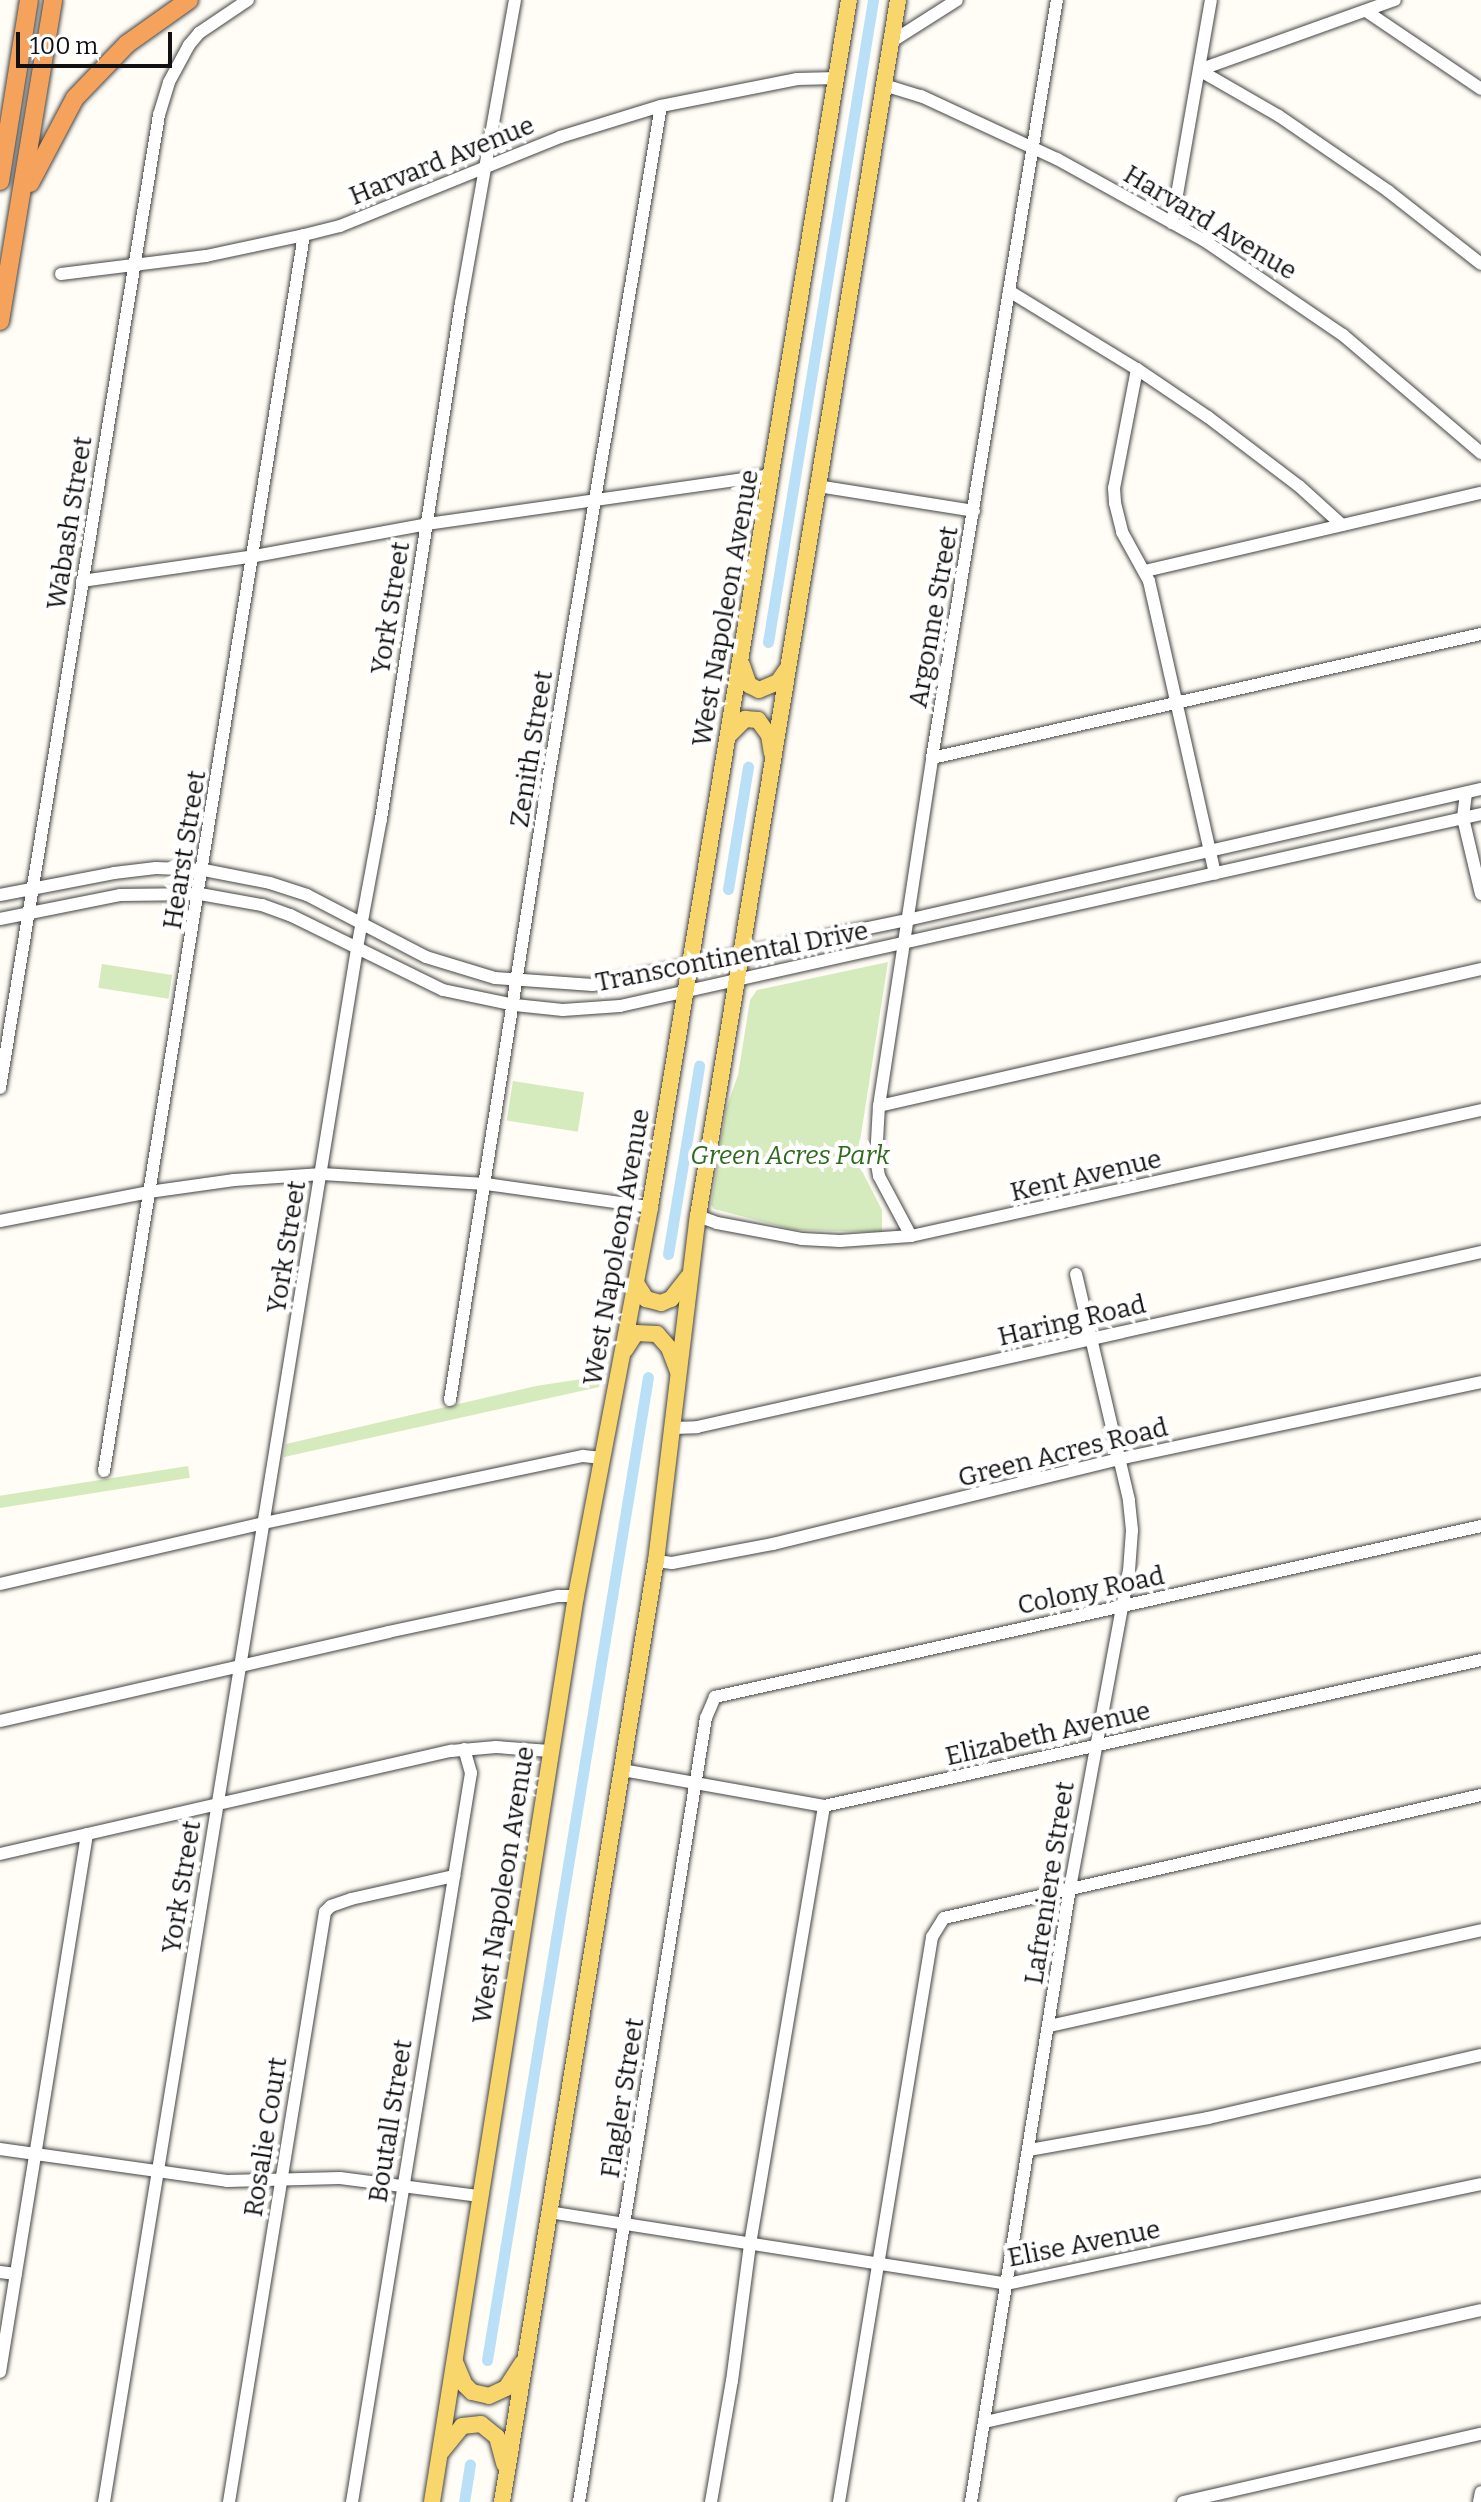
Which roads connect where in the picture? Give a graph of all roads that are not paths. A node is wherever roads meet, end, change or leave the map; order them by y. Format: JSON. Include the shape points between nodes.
{"nodes":[{"id":1,"x":29,"y":0,"type":"edge"},
{"id":2,"x":53,"y":0,"type":"edge"},
{"id":3,"x":189,"y":0,"type":"edge"},
{"id":4,"x":248,"y":0,"type":"edge"},
{"id":5,"x":515,"y":0,"type":"edge"},
{"id":6,"x":849,"y":0,"type":"edge"},
{"id":7,"x":898,"y":0,"type":"edge"},
{"id":8,"x":957,"y":0,"type":"edge"},
{"id":9,"x":1057,"y":0,"type":"edge"},
{"id":10,"x":1211,"y":0,"type":"edge"},
{"id":11,"x":1395,"y":0,"type":"edge"},
{"id":12,"x":1366,"y":11,"type":"junction"},
{"id":13,"x":891,"y":42,"type":"junction"},
{"id":14,"x":1199,"y":70,"type":"junction"},
{"id":15,"x":837,"y":78,"type":"junction"},
{"id":16,"x":884,"y":85,"type":"junction"},
{"id":17,"x":1481,"y":89,"type":"edge"},
{"id":18,"x":661,"y":106,"type":"junction"},
{"id":19,"x":1033,"y":148,"type":"junction"},
{"id":20,"x":486,"y":170,"type":"junction"},
{"id":21,"x":0,"y":181,"type":"edge"},
{"id":22,"x":1172,"y":223,"type":"junction"},
{"id":23,"x":304,"y":235,"type":"junction"},
{"id":24,"x":14,"y":239,"type":"junction"},
{"id":25,"x":1481,"y":264,"type":"edge"},
{"id":26,"x":134,"y":266,"type":"junction"},
{"id":27,"x":61,"y":274,"type":"dead end"},
{"id":28,"x":1009,"y":291,"type":"junction"},
{"id":29,"x":0,"y":321,"type":"edge"},
{"id":30,"x":1137,"y":369,"type":"junction"},
{"id":31,"x":1481,"y":453,"type":"edge"},
{"id":32,"x":772,"y":475,"type":"junction"},
{"id":33,"x":818,"y":486,"type":"junction"},
{"id":34,"x":1481,"y":493,"type":"edge"},
{"id":35,"x":597,"y":499,"type":"junction"},
{"id":36,"x":974,"y":511,"type":"junction"},
{"id":37,"x":427,"y":524,"type":"junction"},
{"id":38,"x":1342,"y":525,"type":"junction"},
{"id":39,"x":255,"y":556,"type":"junction"},
{"id":40,"x":1145,"y":571,"type":"junction"},
{"id":41,"x":82,"y":581,"type":"junction"},
{"id":42,"x":1481,"y":634,"type":"edge"},
{"id":43,"x":741,"y":660,"type":"junction"},
{"id":44,"x":789,"y":667,"type":"junction"},
{"id":45,"x":1177,"y":703,"type":"junction"},
{"id":46,"x":729,"y":735,"type":"junction"},
{"id":47,"x":932,"y":758,"type":"junction"},
{"id":48,"x":773,"y":762,"type":"junction"},
{"id":49,"x":1481,"y":789,"type":"edge"},
{"id":50,"x":1466,"y":793,"type":"junction"},
{"id":51,"x":1481,"y":814,"type":"edge"},
{"id":52,"x":1463,"y":818,"type":"junction"},
{"id":53,"x":1210,"y":850,"type":"junction"},
{"id":54,"x":204,"y":870,"type":"junction"},
{"id":55,"x":1215,"y":874,"type":"junction"},
{"id":56,"x":33,"y":889,"type":"junction"},
{"id":57,"x":200,"y":894,"type":"junction"},
{"id":58,"x":1481,"y":894,"type":"edge"},
{"id":59,"x":0,"y":895,"type":"edge"},
{"id":60,"x":29,"y":914,"type":"junction"},
{"id":61,"x":0,"y":919,"type":"edge"},
{"id":62,"x":907,"y":920,"type":"junction"},
{"id":63,"x":361,"y":924,"type":"junction"},
{"id":64,"x":903,"y":945,"type":"junction"},
{"id":65,"x":357,"y":948,"type":"junction"},
{"id":66,"x":742,"y":955,"type":"junction"},
{"id":67,"x":690,"y":967,"type":"junction"},
{"id":68,"x":1481,"y":969,"type":"edge"},
{"id":69,"x":738,"y":981,"type":"junction"},
{"id":70,"x":519,"y":982,"type":"junction"},
{"id":71,"x":686,"y":993,"type":"junction"},
{"id":72,"x":515,"y":1005,"type":"junction"},
{"id":73,"x":0,"y":1088,"type":"edge"},
{"id":74,"x":879,"y":1106,"type":"junction"},
{"id":75,"x":1481,"y":1110,"type":"edge"},
{"id":76,"x":322,"y":1174,"type":"junction"},
{"id":77,"x":486,"y":1184,"type":"junction"},
{"id":78,"x":149,"y":1192,"type":"junction"},
{"id":79,"x":650,"y":1207,"type":"junction"},
{"id":80,"x":698,"y":1216,"type":"junction"},
{"id":81,"x":0,"y":1221,"type":"edge"},
{"id":82,"x":911,"y":1236,"type":"junction"},
{"id":83,"x":1481,"y":1252,"type":"edge"},
{"id":84,"x":690,"y":1273,"type":"junction"},
{"id":85,"x":1076,"y":1274,"type":"dead end"},
{"id":86,"x":636,"y":1283,"type":"junction"},
{"id":87,"x":1091,"y":1340,"type":"junction"},
{"id":88,"x":622,"y":1355,"type":"junction"},
{"id":89,"x":679,"y":1372,"type":"junction"},
{"id":90,"x":1481,"y":1382,"type":"edge"},
{"id":91,"x":450,"y":1400,"type":"dead end"},
{"id":92,"x":673,"y":1428,"type":"junction"},
{"id":93,"x":602,"y":1458,"type":"junction"},
{"id":94,"x":1119,"y":1459,"type":"junction"},
{"id":95,"x":104,"y":1471,"type":"dead end"},
{"id":96,"x":264,"y":1523,"type":"junction"},
{"id":97,"x":1481,"y":1526,"type":"edge"},
{"id":98,"x":656,"y":1561,"type":"junction"},
{"id":99,"x":0,"y":1584,"type":"edge"},
{"id":100,"x":576,"y":1596,"type":"junction"},
{"id":101,"x":1122,"y":1607,"type":"junction"},
{"id":102,"x":1481,"y":1660,"type":"edge"},
{"id":103,"x":239,"y":1666,"type":"junction"},
{"id":104,"x":712,"y":1701,"type":"joint"},
{"id":105,"x":0,"y":1721,"type":"edge"},
{"id":106,"x":1095,"y":1746,"type":"junction"},
{"id":107,"x":464,"y":1749,"type":"junction"},
{"id":108,"x":550,"y":1751,"type":"junction"},
{"id":109,"x":622,"y":1770,"type":"junction"},
{"id":110,"x":696,"y":1783,"type":"junction"},
{"id":111,"x":1481,"y":1795,"type":"edge"},
{"id":112,"x":217,"y":1804,"type":"junction"},
{"id":113,"x":824,"y":1806,"type":"junction"},
{"id":114,"x":87,"y":1834,"type":"junction"},
{"id":115,"x":0,"y":1854,"type":"edge"},
{"id":116,"x":454,"y":1876,"type":"junction"},
{"id":117,"x":1070,"y":1888,"type":"junction"},
{"id":118,"x":1481,"y":1930,"type":"edge"},
{"id":119,"x":1049,"y":2026,"type":"junction"},
{"id":120,"x":1481,"y":2055,"type":"edge"},
{"id":121,"x":0,"y":2149,"type":"edge"},
{"id":122,"x":1029,"y":2150,"type":"junction"},
{"id":123,"x":37,"y":2154,"type":"junction"},
{"id":124,"x":157,"y":2173,"type":"junction"},
{"id":125,"x":281,"y":2179,"type":"junction"},
{"id":126,"x":1481,"y":2184,"type":"edge"},
{"id":127,"x":404,"y":2185,"type":"junction"},
{"id":128,"x":478,"y":2196,"type":"junction"},
{"id":129,"x":549,"y":2212,"type":"junction"},
{"id":130,"x":626,"y":2223,"type":"junction"},
{"id":131,"x":750,"y":2244,"type":"junction"},
{"id":132,"x":877,"y":2266,"type":"junction"},
{"id":133,"x":0,"y":2272,"type":"edge"},
{"id":134,"x":16,"y":2274,"type":"junction"},
{"id":135,"x":1007,"y":2284,"type":"junction"},
{"id":136,"x":1481,"y":2310,"type":"edge"},
{"id":137,"x":526,"y":2356,"type":"junction"},
{"id":138,"x":454,"y":2357,"type":"junction"},
{"id":139,"x":0,"y":2372,"type":"edge"},
{"id":140,"x":985,"y":2422,"type":"junction"},
{"id":141,"x":1481,"y":2434,"type":"edge"},
{"id":142,"x":438,"y":2458,"type":"junction"},
{"id":143,"x":506,"y":2477,"type":"junction"},
{"id":144,"x":1481,"y":2492,"type":"edge"},
{"id":145,"x":104,"y":2502,"type":"edge"},
{"id":146,"x":229,"y":2502,"type":"edge"},
{"id":147,"x":352,"y":2502,"type":"edge"},
{"id":148,"x":432,"y":2502,"type":"edge"},
{"id":149,"x":502,"y":2502,"type":"edge"},
{"id":150,"x":579,"y":2502,"type":"edge"},
{"id":151,"x":711,"y":2502,"type":"edge"},
{"id":152,"x":839,"y":2502,"type":"edge"},
{"id":153,"x":971,"y":2502,"type":"edge"},
{"id":154,"x":1183,"y":2502,"type":"edge"},
{"id":155,"x":1479,"y":2502,"type":"edge"}],
"edges":[{"from":1,"to":21,"type":"highway"},
{"from":2,"to":24,"type":"highway"},
{"from":3,"to":24,"type":"highway","via":[[127,44],[75,98],[41,158]]},
{"from":4,"to":26,"type":"street","name":"Wabash Street","via":[[199,33],[169,82]]},
{"from":5,"to":20,"type":"street","name":"York Street"},
{"from":6,"to":15,"type":"main road","name":"West Napoleon Avenue"},
{"from":7,"to":13,"type":"main road"},
{"from":8,"to":13,"type":"street"},
{"from":9,"to":19,"type":"street","name":"Argonne Street"},
{"from":10,"to":14,"type":"street"},
{"from":11,"to":12,"type":"street"},
{"from":12,"to":14,"type":"street"},
{"from":12,"to":17,"type":"street"},
{"from":13,"to":16,"type":"main road"},
{"from":14,"to":22,"type":"street"},
{"from":14,"to":25,"type":"street","via":[[1279,116]]},
{"from":15,"to":18,"type":"street","name":"Harvard Avenue","via":[[797,79]]},
{"from":15,"to":32,"type":"main road","name":"West Napoleon Avenue"},
{"from":16,"to":19,"type":"street","name":"Harvard Avenue","via":[[921,96]]},
{"from":16,"to":33,"type":"main road"},
{"from":18,"to":20,"type":"street","name":"Harvard Avenue","via":[[560,137]]},
{"from":18,"to":35,"type":"street","name":"Zenith Street"},
{"from":19,"to":22,"type":"street","name":"Harvard Avenue"},
{"from":19,"to":28,"type":"street","name":"Argonne Street"},
{"from":20,"to":23,"type":"street","name":"Harvard Avenue"},
{"from":20,"to":37,"type":"street","name":"York Street"},
{"from":22,"to":31,"type":"street","name":"Harvard Avenue","via":[[1343,335]]},
{"from":23,"to":26,"type":"street","name":"Harvard Avenue"},
{"from":23,"to":39,"type":"street","name":"Hearst Street"},
{"from":24,"to":29,"type":"highway"},
{"from":26,"to":27,"type":"street","name":"Harvard Avenue"},
{"from":26,"to":41,"type":"street","name":"Wabash Street"},
{"from":28,"to":30,"type":"street"},
{"from":28,"to":36,"type":"street","name":"Argonne Street"},
{"from":30,"to":38,"type":"street","via":[[1299,486]]},
{"from":30,"to":40,"type":"street","via":[[1114,488],[1122,532]]},
{"from":32,"to":35,"type":"street"},
{"from":32,"to":43,"type":"main road","name":"West Napoleon Avenue"},
{"from":33,"to":36,"type":"street"},
{"from":33,"to":44,"type":"main road"},
{"from":34,"to":38,"type":"street"},
{"from":35,"to":37,"type":"street"},
{"from":35,"to":70,"type":"street","name":"Zenith Street"},
{"from":36,"to":47,"type":"street","name":"Argonne Street"},
{"from":37,"to":39,"type":"street"},
{"from":37,"to":63,"type":"street","name":"York Street"},
{"from":38,"to":40,"type":"street"},
{"from":39,"to":41,"type":"street"},
{"from":39,"to":54,"type":"street","name":"Hearst Street"},
{"from":40,"to":45,"type":"street"},
{"from":41,"to":56,"type":"street","name":"Wabash Street"},
{"from":42,"to":45,"type":"street"},
{"from":43,"to":44,"type":"main road","via":[[749,685],[759,690],[778,682]]},
{"from":43,"to":46,"type":"main road","name":"West Napoleon Avenue"},
{"from":44,"to":48,"type":"main road"},
{"from":45,"to":47,"type":"street"},
{"from":45,"to":53,"type":"street"},
{"from":46,"to":48,"type":"main road","via":[[745,719],[758,720],[769,735]]},
{"from":46,"to":67,"type":"main road","name":"West Napoleon Avenue"},
{"from":47,"to":62,"type":"street","name":"Argonne Street"},
{"from":48,"to":66,"type":"main road"},
{"from":49,"to":50,"type":"street","name":"Transcontinental Drive"},
{"from":50,"to":52,"type":"street"},
{"from":50,"to":53,"type":"street","name":"Transcontinental Drive"},
{"from":51,"to":52,"type":"street","name":"Transcontinental Drive"},
{"from":52,"to":55,"type":"street","name":"Transcontinental Drive"},
{"from":52,"to":58,"type":"street"},
{"from":53,"to":55,"type":"street"},
{"from":53,"to":62,"type":"street","name":"Transcontinental Drive"},
{"from":54,"to":56,"type":"street","name":"Transcontinental Drive","via":[[156,868]]},
{"from":54,"to":57,"type":"street","name":"Hearst Street"},
{"from":54,"to":63,"type":"street","name":"Transcontinental Drive","via":[[307,895]]},
{"from":55,"to":64,"type":"street","name":"Transcontinental Drive"},
{"from":56,"to":59,"type":"street","name":"Transcontinental Drive"},
{"from":56,"to":60,"type":"street","name":"Wabash Street"},
{"from":57,"to":60,"type":"street","name":"Transcontinental Drive","via":[[120,895]]},
{"from":57,"to":65,"type":"street","name":"Transcontinental Drive","via":[[276,910]]},
{"from":57,"to":78,"type":"street","name":"Hearst Street"},
{"from":60,"to":61,"type":"street","name":"Transcontinental Drive"},
{"from":60,"to":73,"type":"street","name":"Wabash Street"},
{"from":62,"to":64,"type":"street","name":"Argonne Street"},
{"from":62,"to":66,"type":"street","name":"Transcontinental Drive"},
{"from":63,"to":65,"type":"street","name":"York Street"},
{"from":63,"to":70,"type":"street","name":"Transcontinental Drive","via":[[426,957]]},
{"from":64,"to":69,"type":"street","name":"Transcontinental Drive"},
{"from":64,"to":74,"type":"street","name":"Argonne Street"},
{"from":65,"to":72,"type":"street","name":"Transcontinental Drive","via":[[443,990]]},
{"from":65,"to":76,"type":"street","name":"York Street"},
{"from":66,"to":67,"type":"street","name":"Transcontinental Drive"},
{"from":66,"to":69,"type":"main road"},
{"from":67,"to":70,"type":"street","name":"Transcontinental Drive","via":[[593,985]]},
{"from":67,"to":71,"type":"main road","name":"West Napoleon Avenue"},
{"from":68,"to":74,"type":"street"},
{"from":69,"to":71,"type":"street","name":"Transcontinental Drive"},
{"from":69,"to":80,"type":"main road"},
{"from":70,"to":72,"type":"street","name":"Zenith Street"},
{"from":71,"to":72,"type":"street","name":"Transcontinental Drive","via":[[563,1010]]},
{"from":71,"to":79,"type":"main road","name":"West Napoleon Avenue"},
{"from":72,"to":77,"type":"street","name":"Zenith Street"},
{"from":74,"to":82,"type":"street","name":"Argonne Street","via":[[879,1176]]},
{"from":75,"to":82,"type":"street","name":"Kent Avenue"},
{"from":76,"to":77,"type":"street"},
{"from":76,"to":78,"type":"street"},
{"from":76,"to":96,"type":"street","name":"York Street"},
{"from":77,"to":79,"type":"street"},
{"from":77,"to":91,"type":"street","name":"Zenith Street"},
{"from":78,"to":81,"type":"street"},
{"from":78,"to":95,"type":"street","name":"Hearst Street"},
{"from":79,"to":86,"type":"main road","name":"West Napoleon Avenue"},
{"from":80,"to":82,"type":"street","name":"Kent Avenue","via":[[802,1239]]},
{"from":80,"to":84,"type":"main road"},
{"from":83,"to":87,"type":"street","name":"Haring Road"},
{"from":84,"to":86,"type":"main road","via":[[671,1299],[661,1303],[646,1299]]},
{"from":84,"to":89,"type":"main road"},
{"from":85,"to":87,"type":"street","name":"Lafreniere Street"},
{"from":86,"to":88,"type":"main road","name":"West Napoleon Avenue"},
{"from":87,"to":92,"type":"street","name":"Haring Road"},
{"from":87,"to":94,"type":"street","name":"Lafreniere Street"},
{"from":88,"to":89,"type":"main road","via":[[636,1333],[648,1331],[664,1341]]},
{"from":88,"to":93,"type":"main road","name":"West Napoleon Avenue"},
{"from":89,"to":92,"type":"main road"},
{"from":90,"to":94,"type":"street","name":"Green Acres Road"},
{"from":92,"to":98,"type":"main road"},
{"from":93,"to":96,"type":"street","via":[[583,1456]]},
{"from":93,"to":100,"type":"main road","name":"West Napoleon Avenue"},
{"from":94,"to":98,"type":"street","name":"Green Acres Road","via":[[773,1544],[672,1563]]},
{"from":94,"to":101,"type":"street","name":"Lafreniere Street","via":[[1132,1530]]},
{"from":96,"to":99,"type":"street"},
{"from":96,"to":103,"type":"street","name":"York Street"},
{"from":97,"to":101,"type":"street","name":"Colony Road"},
{"from":98,"to":109,"type":"main road"},
{"from":100,"to":103,"type":"street"},
{"from":100,"to":108,"type":"main road","name":"West Napoleon Avenue"},
{"from":101,"to":104,"type":"street","name":"Colony Road"},
{"from":101,"to":106,"type":"street","name":"Lafreniere Street"},
{"from":102,"to":106,"type":"street","name":"Elizabeth Avenue"},
{"from":103,"to":105,"type":"street"},
{"from":103,"to":112,"type":"street","name":"York Street"},
{"from":104,"to":110,"type":"street","name":"Flagler Street"},
{"from":106,"to":113,"type":"street","name":"Elizabeth Avenue"},
{"from":106,"to":117,"type":"street","name":"Lafreniere Street"},
{"from":107,"to":108,"type":"street"},
{"from":107,"to":112,"type":"street"},
{"from":107,"to":116,"type":"street","name":"Boutall Street","via":[[471,1773]]},
{"from":108,"to":128,"type":"main road","name":"West Napoleon Avenue"},
{"from":109,"to":110,"type":"street","name":"Elizabeth Avenue"},
{"from":109,"to":129,"type":"main road"},
{"from":110,"to":113,"type":"street","name":"Elizabeth Avenue"},
{"from":110,"to":130,"type":"street","name":"Flagler Street"},
{"from":111,"to":117,"type":"street"},
{"from":112,"to":114,"type":"street"},
{"from":112,"to":124,"type":"street","name":"York Street"},
{"from":113,"to":131,"type":"street"},
{"from":114,"to":115,"type":"street"},
{"from":114,"to":123,"type":"street"},
{"from":116,"to":125,"type":"street","name":"Rosalie Court","via":[[351,1899],[325,1912]]},
{"from":116,"to":127,"type":"street","name":"Boutall Street"},
{"from":117,"to":119,"type":"street","name":"Lafreniere Street"},
{"from":117,"to":132,"type":"street","via":[[946,1917],[932,1937]]},
{"from":118,"to":119,"type":"street"},
{"from":119,"to":122,"type":"street","name":"Lafreniere Street"},
{"from":120,"to":122,"type":"street","via":[[1208,2118]]},
{"from":121,"to":123,"type":"street"},
{"from":122,"to":135,"type":"street","name":"Lafreniere Street"},
{"from":123,"to":124,"type":"street"},
{"from":123,"to":134,"type":"street"},
{"from":124,"to":125,"type":"street","via":[[227,2181]]},
{"from":124,"to":145,"type":"street","name":"York Street"},
{"from":125,"to":127,"type":"street"},
{"from":125,"to":146,"type":"street","name":"Rosalie Court"},
{"from":126,"to":135,"type":"street","name":"Elise Avenue"},
{"from":127,"to":128,"type":"street"},
{"from":127,"to":147,"type":"street","name":"Boutall Street"},
{"from":128,"to":138,"type":"main road","name":"West Napoleon Avenue"},
{"from":129,"to":130,"type":"street","name":"Elise Avenue"},
{"from":129,"to":137,"type":"main road"},
{"from":130,"to":131,"type":"street","name":"Elise Avenue"},
{"from":130,"to":150,"type":"street","name":"Flagler Street"},
{"from":131,"to":132,"type":"street","name":"Elise Avenue"},
{"from":131,"to":151,"type":"street"},
{"from":132,"to":135,"type":"street","name":"Elise Avenue"},
{"from":132,"to":152,"type":"street"},
{"from":133,"to":134,"type":"street"},
{"from":134,"to":139,"type":"street"},
{"from":135,"to":140,"type":"street","name":"Lafreniere Street"},
{"from":136,"to":140,"type":"street"},
{"from":137,"to":138,"type":"main road","via":[[506,2388],[489,2396],[465,2385]]},
{"from":137,"to":143,"type":"main road"},
{"from":138,"to":142,"type":"main road","name":"West Napoleon Avenue"},
{"from":140,"to":153,"type":"street","name":"Lafreniere Street"},
{"from":141,"to":154,"type":"street"},
{"from":142,"to":143,"type":"main road","via":[[462,2426],[481,2424],[502,2447]]},
{"from":142,"to":148,"type":"main road","name":"West Napoleon Avenue"},
{"from":143,"to":149,"type":"main road"},
{"from":144,"to":155,"type":"street"}]}
